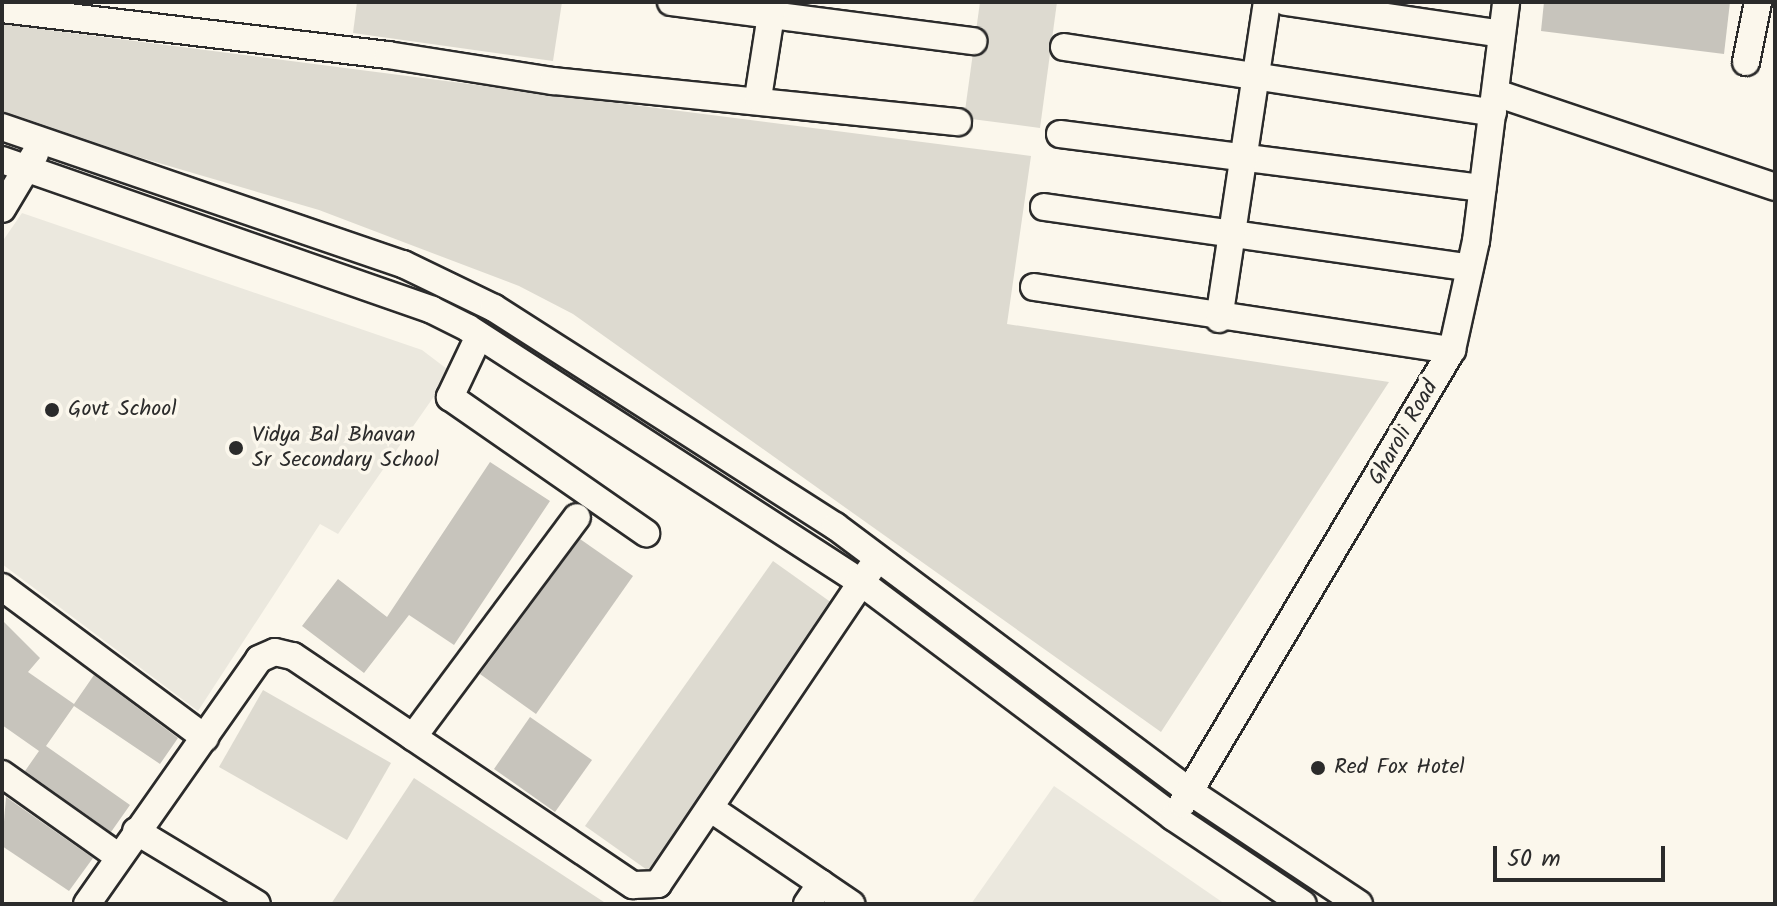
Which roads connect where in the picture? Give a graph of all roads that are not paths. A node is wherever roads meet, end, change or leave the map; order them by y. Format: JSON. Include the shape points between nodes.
{"nodes":[{"id":1,"x":671,"y":2,"type":"edge"},
{"id":2,"x":1267,"y":2,"type":"edge"},
{"id":3,"x":1286,"y":2,"type":"edge"},
{"id":4,"x":1506,"y":2,"type":"edge"},
{"id":5,"x":1758,"y":2,"type":"edge"},
{"id":6,"x":772,"y":8,"type":"edge"},
{"id":7,"x":2,"y":9,"type":"edge"},
{"id":8,"x":146,"y":13,"type":"edge"},
{"id":9,"x":1502,"y":34,"type":"junction"},
{"id":10,"x":973,"y":41,"type":"dead end"},
{"id":11,"x":1064,"y":47,"type":"dead end"},
{"id":12,"x":1746,"y":62,"type":"dead end"},
{"id":13,"x":1256,"y":78,"type":"junction"},
{"id":14,"x":758,"y":98,"type":"junction"},
{"id":15,"x":1494,"y":103,"type":"junction"},
{"id":16,"x":958,"y":122,"type":"dead end"},
{"id":17,"x":2,"y":127,"type":"edge"},
{"id":18,"x":1060,"y":134,"type":"dead end"},
{"id":19,"x":43,"y":137,"type":"junction"},
{"id":20,"x":1246,"y":159,"type":"junction"},
{"id":21,"x":2,"y":160,"type":"edge"},
{"id":22,"x":29,"y":167,"type":"junction"},
{"id":23,"x":1775,"y":187,"type":"edge"},
{"id":24,"x":1483,"y":188,"type":"junction"},
{"id":25,"x":1044,"y":207,"type":"dead end"},
{"id":26,"x":2,"y":209,"type":"edge"},
{"id":27,"x":1234,"y":233,"type":"junction"},
{"id":28,"x":1470,"y":268,"type":"junction"},
{"id":29,"x":1034,"y":287,"type":"dead end"},
{"id":30,"x":1219,"y":319,"type":"junction"},
{"id":31,"x":479,"y":336,"type":"junction"},
{"id":32,"x":1452,"y":350,"type":"junction"},
{"id":33,"x":577,"y":517,"type":"dead end"},
{"id":34,"x":646,"y":533,"type":"dead end"},
{"id":35,"x":882,"y":559,"type":"junction"},
{"id":36,"x":859,"y":581,"type":"junction"},
{"id":37,"x":2,"y":587,"type":"edge"},
{"id":38,"x":413,"y":737,"type":"junction"},
{"id":39,"x":205,"y":738,"type":"junction"},
{"id":40,"x":2,"y":774,"type":"edge"},
{"id":41,"x":1189,"y":791,"type":"junction"},
{"id":42,"x":710,"y":808,"type":"junction"},
{"id":43,"x":1173,"y":817,"type":"junction"},
{"id":44,"x":136,"y":831,"type":"junction"},
{"id":45,"x":118,"y":856,"type":"junction"},
{"id":46,"x":814,"y":894,"type":"edge"},
{"id":47,"x":87,"y":904,"type":"edge"},
{"id":48,"x":257,"y":904,"type":"edge"},
{"id":49,"x":851,"y":904,"type":"edge"},
{"id":50,"x":1303,"y":904,"type":"edge"},
{"id":51,"x":1359,"y":904,"type":"edge"}],
"edges":[{"from":1,"to":6,"type":"street"},
{"from":2,"to":13,"type":"street"},
{"from":3,"to":9,"type":"street"},
{"from":4,"to":9,"type":"street","name":"Gharoli Road"},
{"from":5,"to":12,"type":"street"},
{"from":6,"to":10,"type":"street"},
{"from":6,"to":14,"type":"street"},
{"from":7,"to":8,"type":"street"},
{"from":8,"to":14,"type":"street","via":[[553,81]]},
{"from":9,"to":15,"type":"street","name":"Gharoli Road"},
{"from":11,"to":13,"type":"street"},
{"from":13,"to":15,"type":"street"},
{"from":13,"to":20,"type":"street"},
{"from":14,"to":16,"type":"street"},
{"from":15,"to":23,"type":"street"},
{"from":15,"to":24,"type":"street","name":"Gharoli Road"},
{"from":17,"to":19,"type":"street"},
{"from":18,"to":20,"type":"street"},
{"from":19,"to":22,"type":"street"},
{"from":19,"to":35,"type":"street","via":[[403,264],[454,288],[524,327]]},
{"from":20,"to":24,"type":"street"},
{"from":20,"to":27,"type":"street"},
{"from":21,"to":22,"type":"street"},
{"from":22,"to":26,"type":"street"},
{"from":22,"to":31,"type":"street","via":[[432,310]]},
{"from":24,"to":28,"type":"street","name":"Gharoli Road"},
{"from":25,"to":27,"type":"street"},
{"from":27,"to":28,"type":"street"},
{"from":27,"to":30,"type":"street"},
{"from":28,"to":32,"type":"street","name":"Gharoli Road"},
{"from":29,"to":30,"type":"street"},
{"from":30,"to":32,"type":"street"},
{"from":31,"to":34,"type":"street","via":[[450,397]]},
{"from":31,"to":36,"type":"street"},
{"from":32,"to":41,"type":"street","name":"Gharoli Road"},
{"from":33,"to":38,"type":"street"},
{"from":35,"to":36,"type":"street"},
{"from":35,"to":41,"type":"street"},
{"from":36,"to":42,"type":"street"},
{"from":36,"to":43,"type":"street"},
{"from":37,"to":39,"type":"street"},
{"from":38,"to":39,"type":"street","via":[[293,656],[275,652],[259,659]]},
{"from":38,"to":42,"type":"street","via":[[645,888],[669,872]]},
{"from":39,"to":44,"type":"street"},
{"from":40,"to":45,"type":"street"},
{"from":41,"to":43,"type":"street","name":"Gharoli Road"},
{"from":41,"to":51,"type":"street"},
{"from":42,"to":46,"type":"street"},
{"from":43,"to":50,"type":"street"},
{"from":44,"to":45,"type":"street"},
{"from":44,"to":48,"type":"street"},
{"from":45,"to":47,"type":"street"},
{"from":46,"to":49,"type":"street"}]}
